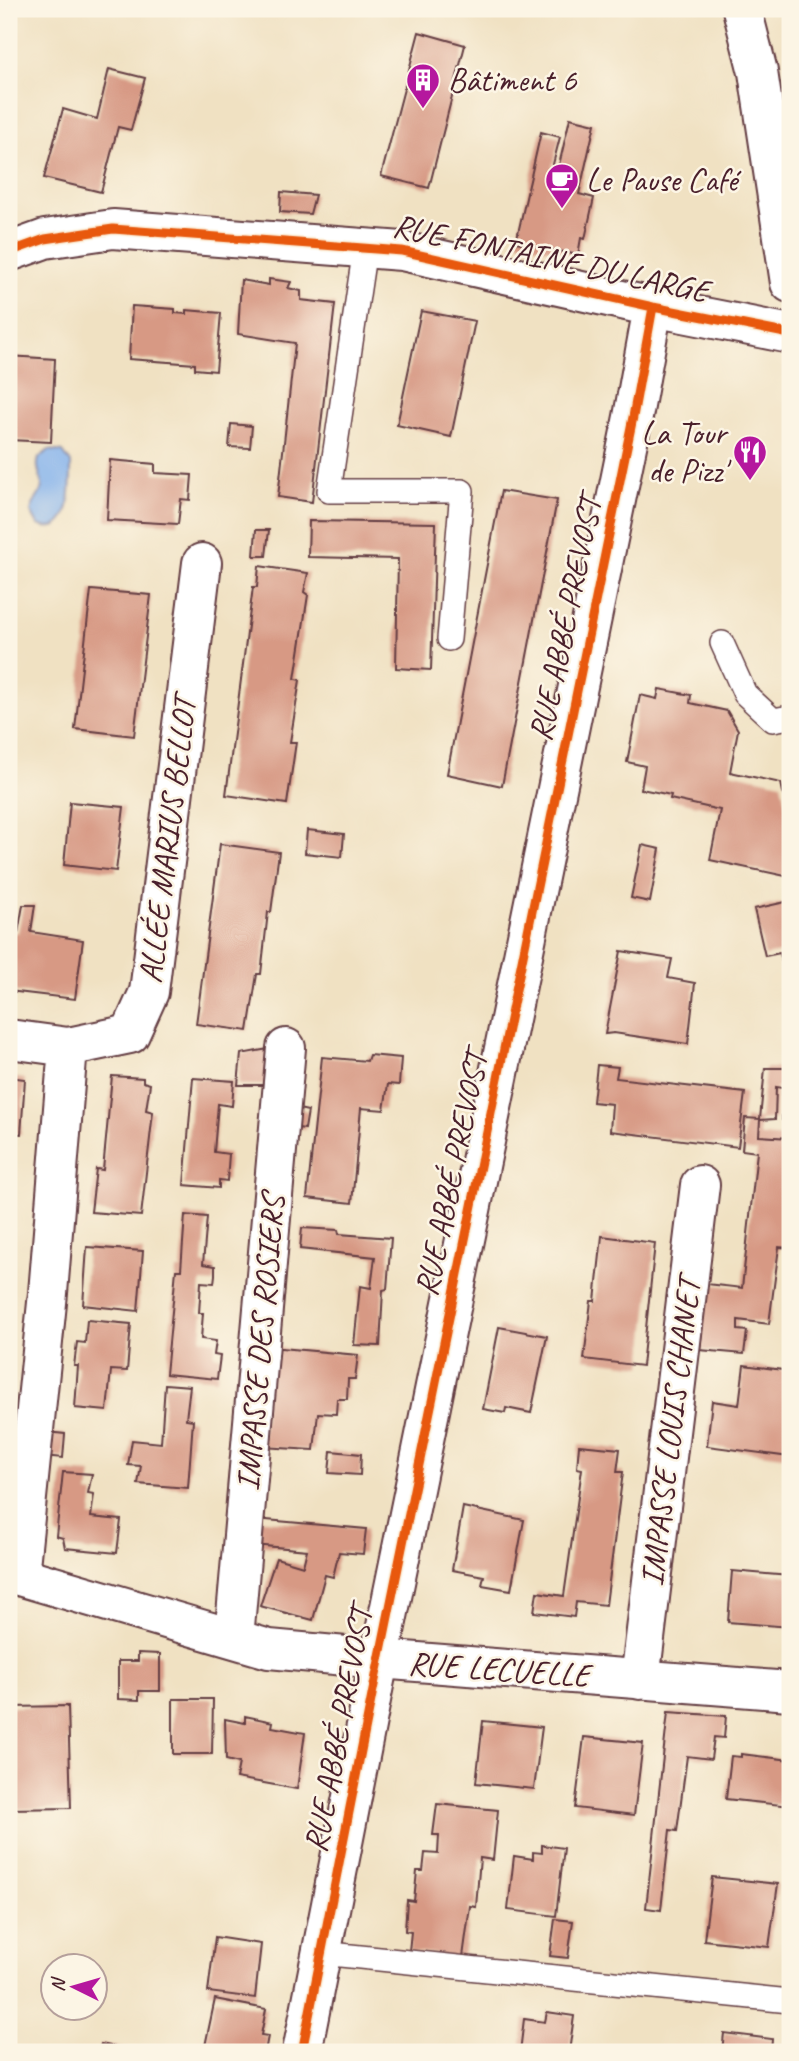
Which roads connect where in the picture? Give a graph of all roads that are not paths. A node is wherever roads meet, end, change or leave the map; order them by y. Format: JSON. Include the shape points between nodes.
{"nodes":[{"id":1,"x":739,"y":12,"type":"edge"},
{"id":2,"x":365,"y":248,"type":"junction"},
{"id":3,"x":9,"y":252,"type":"edge"},
{"id":4,"x":790,"y":283,"type":"edge"},
{"id":5,"x":653,"y":307,"type":"junction"},
{"id":6,"x":790,"y":334,"type":"edge"},
{"id":7,"x":202,"y":563,"type":"dead end"},
{"id":8,"x":449,"y":639,"type":"dead end"},
{"id":9,"x":722,"y":643,"type":"dead end"},
{"id":10,"x":790,"y":717,"type":"edge"},
{"id":11,"x":9,"y":1039,"type":"edge"},
{"id":12,"x":68,"y":1047,"type":"junction"},
{"id":13,"x":286,"y":1048,"type":"dead end"},
{"id":14,"x":701,"y":1185,"type":"dead end"},
{"id":15,"x":14,"y":1574,"type":"edge"},
{"id":16,"x":234,"y":1638,"type":"junction"},
{"id":17,"x":379,"y":1659,"type":"junction"},
{"id":18,"x":640,"y":1680,"type":"junction"},
{"id":19,"x":790,"y":1690,"type":"edge"},
{"id":20,"x":321,"y":1953,"type":"junction"},
{"id":21,"x":790,"y":2001,"type":"edge"},
{"id":22,"x":302,"y":2052,"type":"edge"}],
"edges":[{"from":1,"to":4,"type":"street","via":[[758,72]]},
{"from":2,"to":3,"type":"street","name":"RUE FONTAINE DU LARGE","via":[[113,229],[45,239]]},
{"from":2,"to":5,"type":"street","name":"RUE FONTAINE DU LARGE","via":[[402,251]]},
{"from":2,"to":8,"type":"lane","via":[[329,491],[461,491]]},
{"from":5,"to":6,"type":"street","name":"RUE FONTAINE DU LARGE"},
{"from":5,"to":17,"type":"street","name":"RUE ABBÉ PREVOST"},
{"from":7,"to":12,"type":"street","name":"ALLÉE MARIUS BELLOT","via":[[149,992],[130,1034]]},
{"from":9,"to":10,"type":"lane","via":[[745,694],[773,720]]},
{"from":11,"to":12,"type":"street","name":"ALLÉE MARIUS BELLOT"},
{"from":12,"to":15,"type":"street","via":[[48,1293]]},
{"from":13,"to":16,"type":"street","name":"IMPASSE DES ROSIERS"},
{"from":14,"to":18,"type":"street","name":"IMPASSE LOUIS CHANET"},
{"from":15,"to":16,"type":"street","name":"RUE LECUELLE"},
{"from":16,"to":17,"type":"street","name":"RUE LECUELLE","via":[[269,1649]]},
{"from":17,"to":18,"type":"street","name":"RUE LECUELLE"},
{"from":17,"to":20,"type":"street","name":"RUE ABBÉ PREVOST"},
{"from":18,"to":19,"type":"street","name":"RUE LECUELLE"},
{"from":20,"to":21,"type":"lane"},
{"from":20,"to":22,"type":"street","name":"RUE ABBÉ PREVOST"}]}
